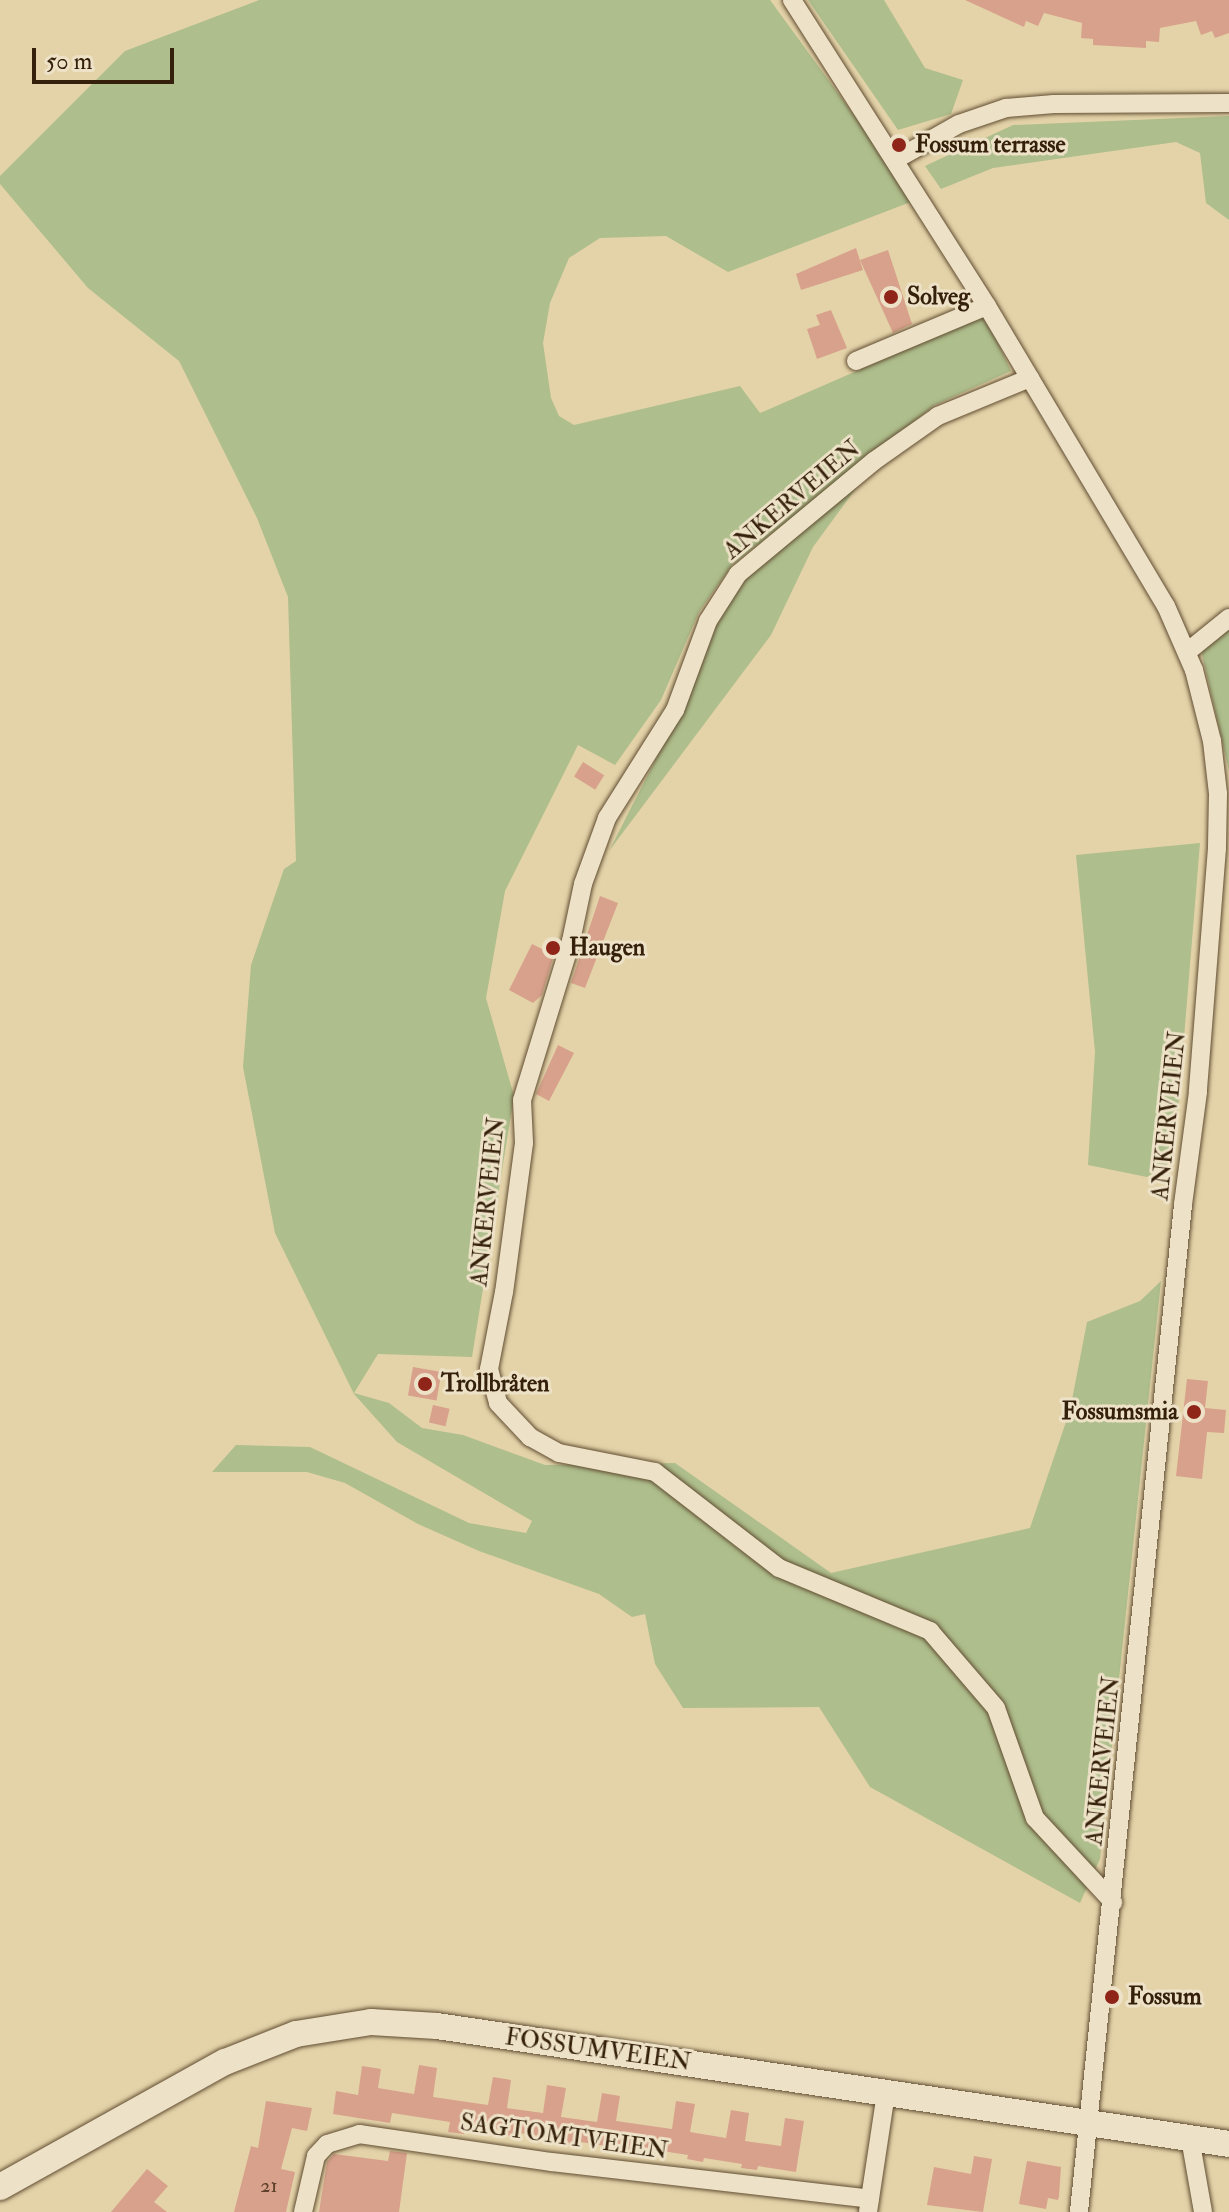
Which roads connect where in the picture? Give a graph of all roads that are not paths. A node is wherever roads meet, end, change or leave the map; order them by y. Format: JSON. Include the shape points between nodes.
{"nodes":[{"id":1,"x":792,"y":0,"type":"edge"},
{"id":2,"x":1229,"y":103,"type":"edge"},
{"id":3,"x":895,"y":160,"type":"junction"},
{"id":4,"x":987,"y":306,"type":"junction"},
{"id":5,"x":856,"y":361,"type":"dead end"},
{"id":6,"x":1030,"y":378,"type":"junction"},
{"id":7,"x":1229,"y":618,"type":"edge"},
{"id":8,"x":1187,"y":652,"type":"junction"},
{"id":9,"x":1113,"y":1902,"type":"junction"},
{"id":10,"x":886,"y":2093,"type":"junction"},
{"id":11,"x":1090,"y":2124,"type":"junction"},
{"id":12,"x":1190,"y":2138,"type":"junction"},
{"id":13,"x":1229,"y":2144,"type":"edge"},
{"id":14,"x":0,"y":2187,"type":"edge"},
{"id":15,"x":869,"y":2206,"type":"edge"},
{"id":16,"x":303,"y":2212,"type":"edge"},
{"id":17,"x":1079,"y":2212,"type":"edge"},
{"id":18,"x":1203,"y":2212,"type":"edge"}],
"edges":[{"from":1,"to":3,"type":"street","name":"ANKERVEIEN"},
{"from":2,"to":3,"type":"street","via":[[1006,108],[959,124]]},
{"from":3,"to":4,"type":"street","name":"ANKERVEIEN"},
{"from":4,"to":5,"type":"street"},
{"from":4,"to":6,"type":"street","name":"ANKERVEIEN"},
{"from":6,"to":8,"type":"street","name":"ANKERVEIEN","via":[[1166,606]]},
{"from":6,"to":9,"type":"street","name":"ANKERVEIEN","via":[[938,416],[874,461],[738,574],[708,621],[675,710],[607,818],[583,884],[522,1100],[524,1143],[489,1369],[498,1403],[530,1437],[559,1453],[655,1472],[779,1568],[930,1631],[996,1708],[1035,1818]]},
{"from":7,"to":8,"type":"street"},
{"from":8,"to":9,"type":"street","name":"ANKERVEIEN","via":[[1212,741],[1217,848],[1198,1092]]},
{"from":9,"to":11,"type":"street","name":"ANKERVEIEN"},
{"from":10,"to":11,"type":"street","name":"FOSSUMVEIEN"},
{"from":10,"to":14,"type":"street","name":"FOSSUMVEIEN","via":[[437,2026],[334,2026],[296,2034],[225,2062]]},
{"from":10,"to":15,"type":"street"},
{"from":11,"to":12,"type":"street","name":"FOSSUMVEIEN"},
{"from":11,"to":17,"type":"street","name":"ANKERVEIEN"},
{"from":12,"to":13,"type":"street","name":"FOSSUMVEIEN"},
{"from":12,"to":18,"type":"street"},
{"from":15,"to":16,"type":"street","name":"SAGTOMTVEIEN","via":[[374,2133],[335,2140],[321,2150],[311,2163]]}]}
